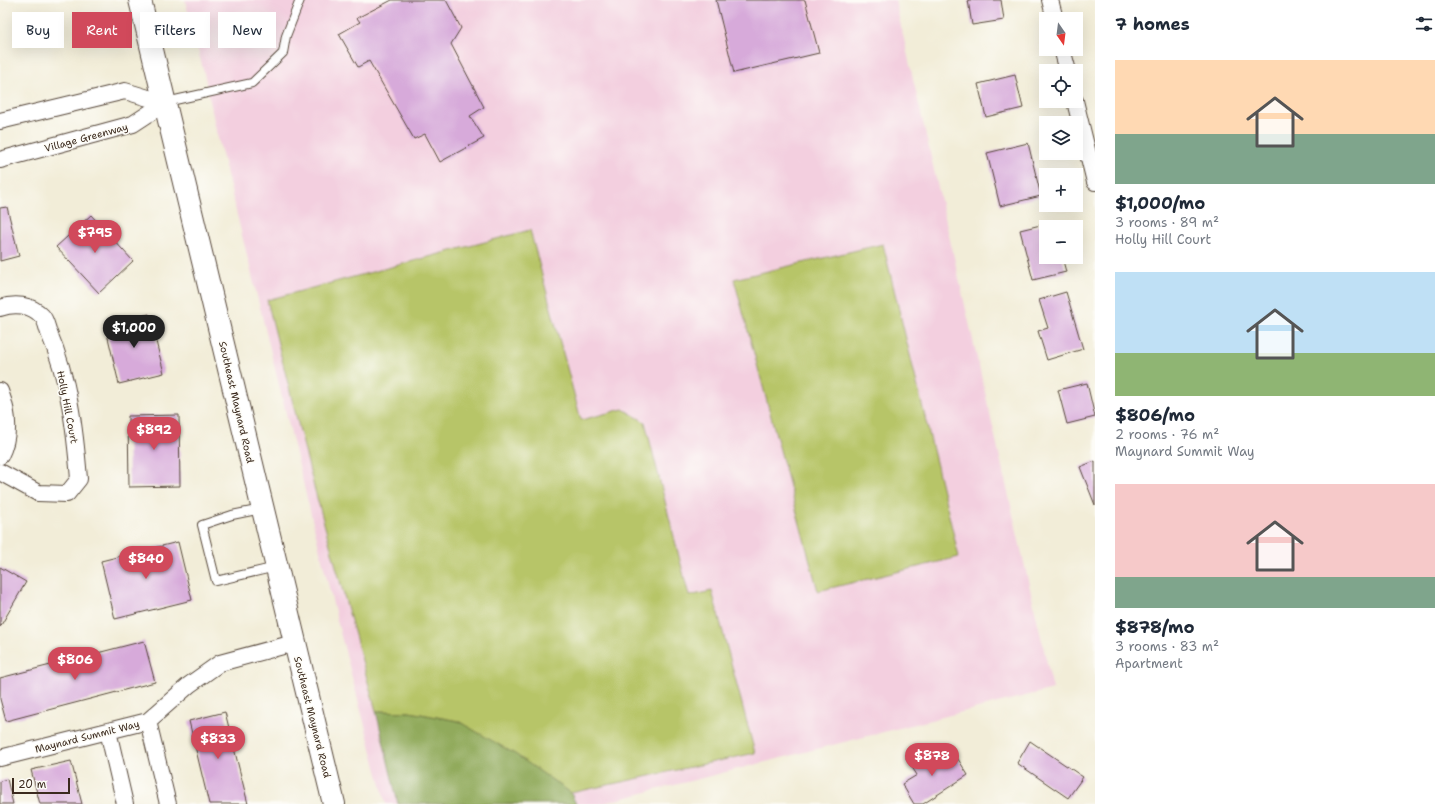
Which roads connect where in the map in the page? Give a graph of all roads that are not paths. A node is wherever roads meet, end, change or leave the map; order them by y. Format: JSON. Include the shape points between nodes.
{"nodes":[{"id":1,"x":140,"y":0,"type":"edge"},
{"id":2,"x":300,"y":0,"type":"edge"},
{"id":3,"x":1050,"y":0,"type":"edge"},
{"id":4,"x":1053,"y":12,"type":"edge"},
{"id":5,"x":165,"y":103,"type":"junction"},
{"id":6,"x":1077,"y":108,"type":"edge"},
{"id":7,"x":0,"y":121,"type":"edge"},
{"id":8,"x":0,"y":160,"type":"edge"},
{"id":9,"x":1095,"y":182,"type":"edge"},
{"id":10,"x":0,"y":308,"type":"edge"},
{"id":11,"x":0,"y":391,"type":"edge"},
{"id":12,"x":0,"y":456,"type":"edge"},
{"id":13,"x":0,"y":472,"type":"edge"},
{"id":14,"x":262,"y":508,"type":"junction"},
{"id":15,"x":276,"y":567,"type":"junction"},
{"id":16,"x":294,"y":643,"type":"junction"},
{"id":17,"x":148,"y":721,"type":"junction"},
{"id":18,"x":108,"y":731,"type":"junction"},
{"id":19,"x":0,"y":758,"type":"edge"},
{"id":20,"x":126,"y":804,"type":"edge"},
{"id":21,"x":168,"y":804,"type":"edge"},
{"id":22,"x":334,"y":804,"type":"edge"}],
"edges":[{"from":1,"to":5,"type":"main road","name":"Southeast Maynard Road"},
{"from":2,"to":5,"type":"lane","via":[[286,36],[283,53],[252,83]]},
{"from":3,"to":4,"type":"street"},
{"from":5,"to":7,"type":"street","via":[[125,91]]},
{"from":5,"to":8,"type":"street","name":"Village Greenway","via":[[133,124]]},
{"from":5,"to":14,"type":"main road","name":"Southeast Maynard Road"},
{"from":6,"to":9,"type":"street"},
{"from":10,"to":13,"type":"street","name":"Holly Hill Court","via":[[27,306],[42,317],[54,345],[68,394],[79,479],[67,494],[38,493]]},
{"from":11,"to":12,"type":"street","via":[[7,412],[3,450]]},
{"from":14,"to":15,"type":"main road","name":"Southeast Maynard Road"},
{"from":14,"to":15,"type":"lane","via":[[202,526],[216,581]]},
{"from":15,"to":16,"type":"main road","name":"Southeast Maynard Road"},
{"from":16,"to":17,"type":"street","name":"Maynard Summit Way","via":[[220,663],[188,685]]},
{"from":16,"to":22,"type":"main road","name":"Southeast Maynard Road"},
{"from":17,"to":18,"type":"street","name":"Maynard Summit Way"},
{"from":17,"to":21,"type":"street"},
{"from":18,"to":19,"type":"street","name":"Maynard Summit Way"},
{"from":18,"to":20,"type":"street"}]}
